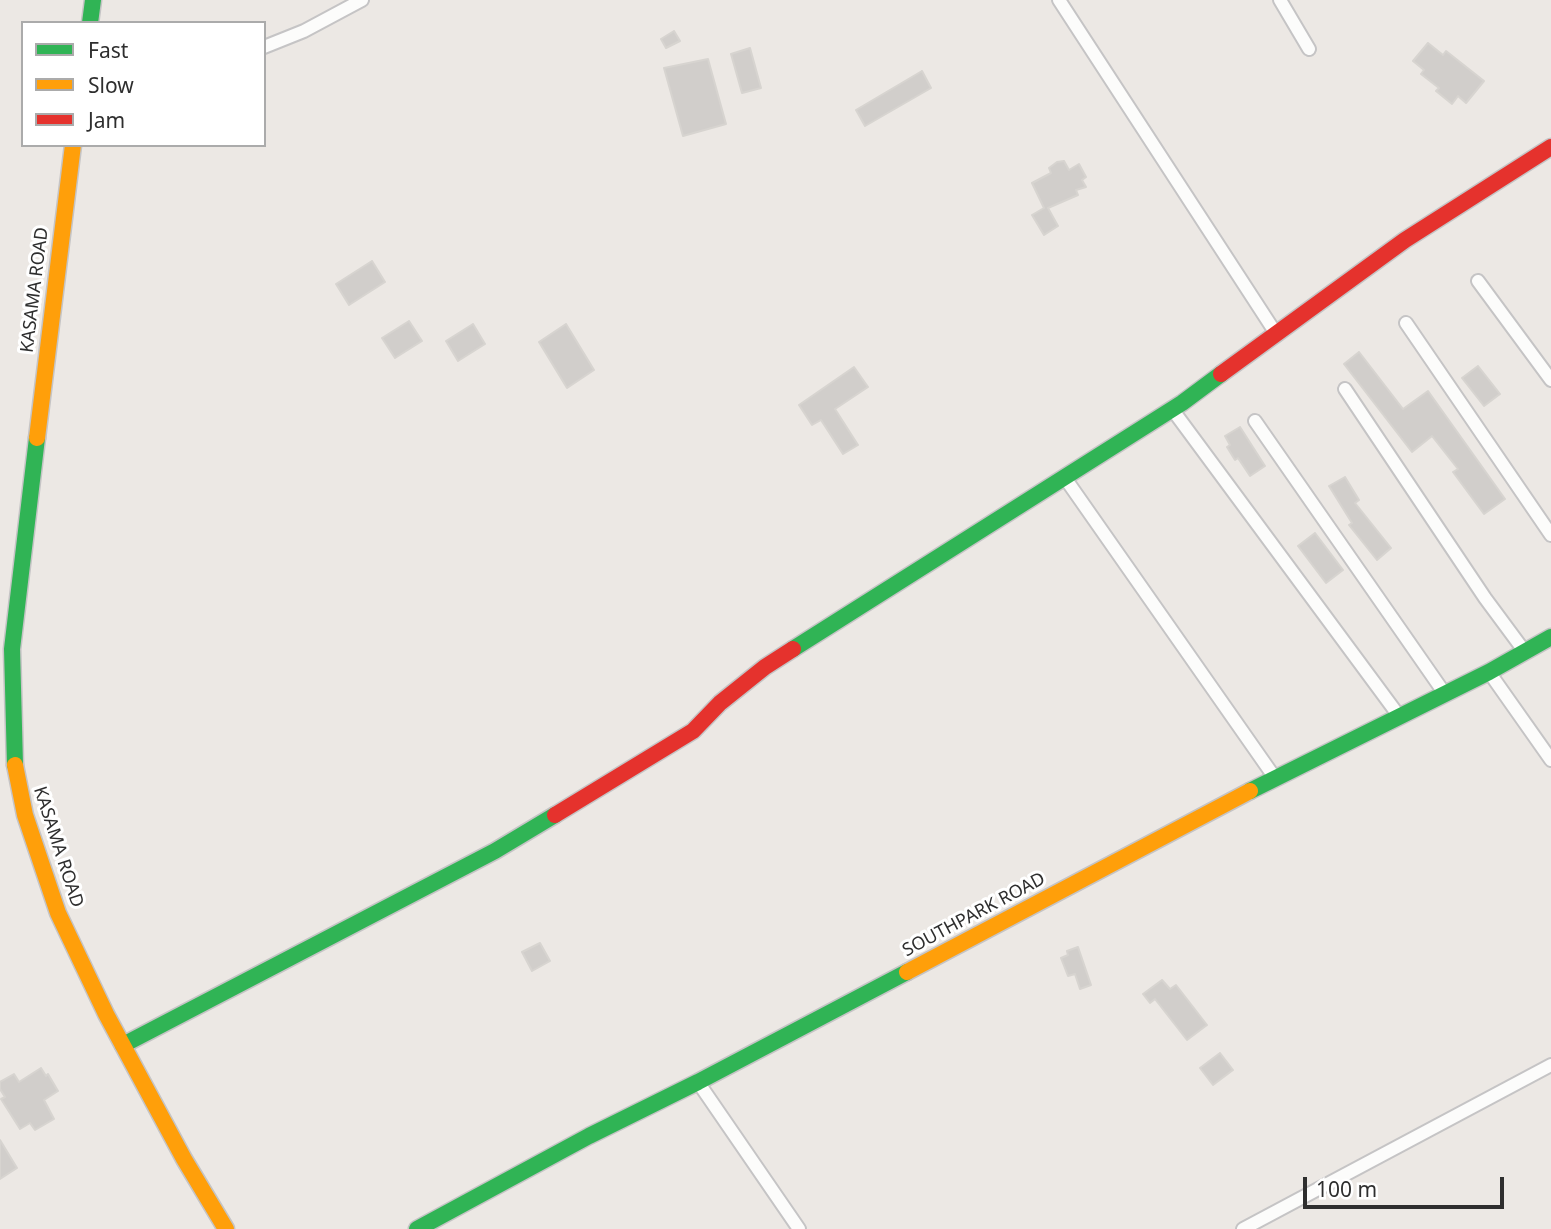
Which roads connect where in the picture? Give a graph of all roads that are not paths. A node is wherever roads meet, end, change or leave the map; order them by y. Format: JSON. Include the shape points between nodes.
{"nodes":[{"id":1,"x":93,"y":0,"type":"edge"},
{"id":2,"x":362,"y":0,"type":"edge"},
{"id":3,"x":1059,"y":0,"type":"edge"},
{"id":4,"x":1280,"y":0,"type":"edge"},
{"id":5,"x":90,"y":21,"type":"edge"},
{"id":6,"x":266,"y":46,"type":"edge"},
{"id":7,"x":1310,"y":49,"type":"dead end"},
{"id":8,"x":72,"y":147,"type":"edge"},
{"id":9,"x":1551,"y":147,"type":"edge"},
{"id":10,"x":1478,"y":281,"type":"dead end"},
{"id":11,"x":1406,"y":323,"type":"dead end"},
{"id":12,"x":1277,"y":335,"type":"junction"},
{"id":13,"x":1551,"y":380,"type":"edge"},
{"id":14,"x":1345,"y":389,"type":"dead end"},
{"id":15,"x":1172,"y":408,"type":"junction"},
{"id":16,"x":1255,"y":421,"type":"dead end"},
{"id":17,"x":1065,"y":478,"type":"junction"},
{"id":18,"x":1551,"y":535,"type":"edge"},
{"id":19,"x":1551,"y":637,"type":"edge"},
{"id":20,"x":1525,"y":652,"type":"junction"},
{"id":21,"x":1489,"y":672,"type":"junction"},
{"id":22,"x":1445,"y":694,"type":"junction"},
{"id":23,"x":1399,"y":716,"type":"junction"},
{"id":24,"x":1551,"y":760,"type":"edge"},
{"id":25,"x":1275,"y":778,"type":"junction"},
{"id":26,"x":123,"y":1045,"type":"junction"},
{"id":27,"x":1551,"y":1065,"type":"edge"},
{"id":28,"x":698,"y":1082,"type":"junction"},
{"id":29,"x":226,"y":1229,"type":"edge"},
{"id":30,"x":417,"y":1229,"type":"edge"},
{"id":31,"x":799,"y":1229,"type":"edge"},
{"id":32,"x":1243,"y":1229,"type":"edge"}],
"edges":[{"from":1,"to":5,"type":"street"},
{"from":2,"to":6,"type":"street"},
{"from":3,"to":12,"type":"street"},
{"from":4,"to":7,"type":"street"},
{"from":8,"to":26,"type":"street","name":"KASAMA ROAD","via":[[12,649],[13,747],[25,816],[58,913]]},
{"from":9,"to":12,"type":"street","via":[[1405,240]]},
{"from":10,"to":13,"type":"street"},
{"from":11,"to":18,"type":"street"},
{"from":12,"to":15,"type":"street"},
{"from":14,"to":20,"type":"street"},
{"from":15,"to":17,"type":"street"},
{"from":15,"to":23,"type":"street"},
{"from":16,"to":22,"type":"street"},
{"from":17,"to":25,"type":"street"},
{"from":17,"to":26,"type":"street","via":[[765,667],[693,731],[495,851]]},
{"from":19,"to":20,"type":"street","name":"SOUTHPARK ROAD"},
{"from":20,"to":21,"type":"street","name":"SOUTHPARK ROAD"},
{"from":21,"to":22,"type":"street","name":"SOUTHPARK ROAD"},
{"from":21,"to":24,"type":"street"},
{"from":22,"to":23,"type":"street","name":"SOUTHPARK ROAD"},
{"from":23,"to":25,"type":"street","name":"SOUTHPARK ROAD"},
{"from":25,"to":28,"type":"street","name":"SOUTHPARK ROAD"},
{"from":26,"to":29,"type":"street","name":"KASAMA ROAD"},
{"from":27,"to":32,"type":"street"},
{"from":28,"to":30,"type":"street","name":"SOUTHPARK ROAD"},
{"from":28,"to":31,"type":"street"}]}
